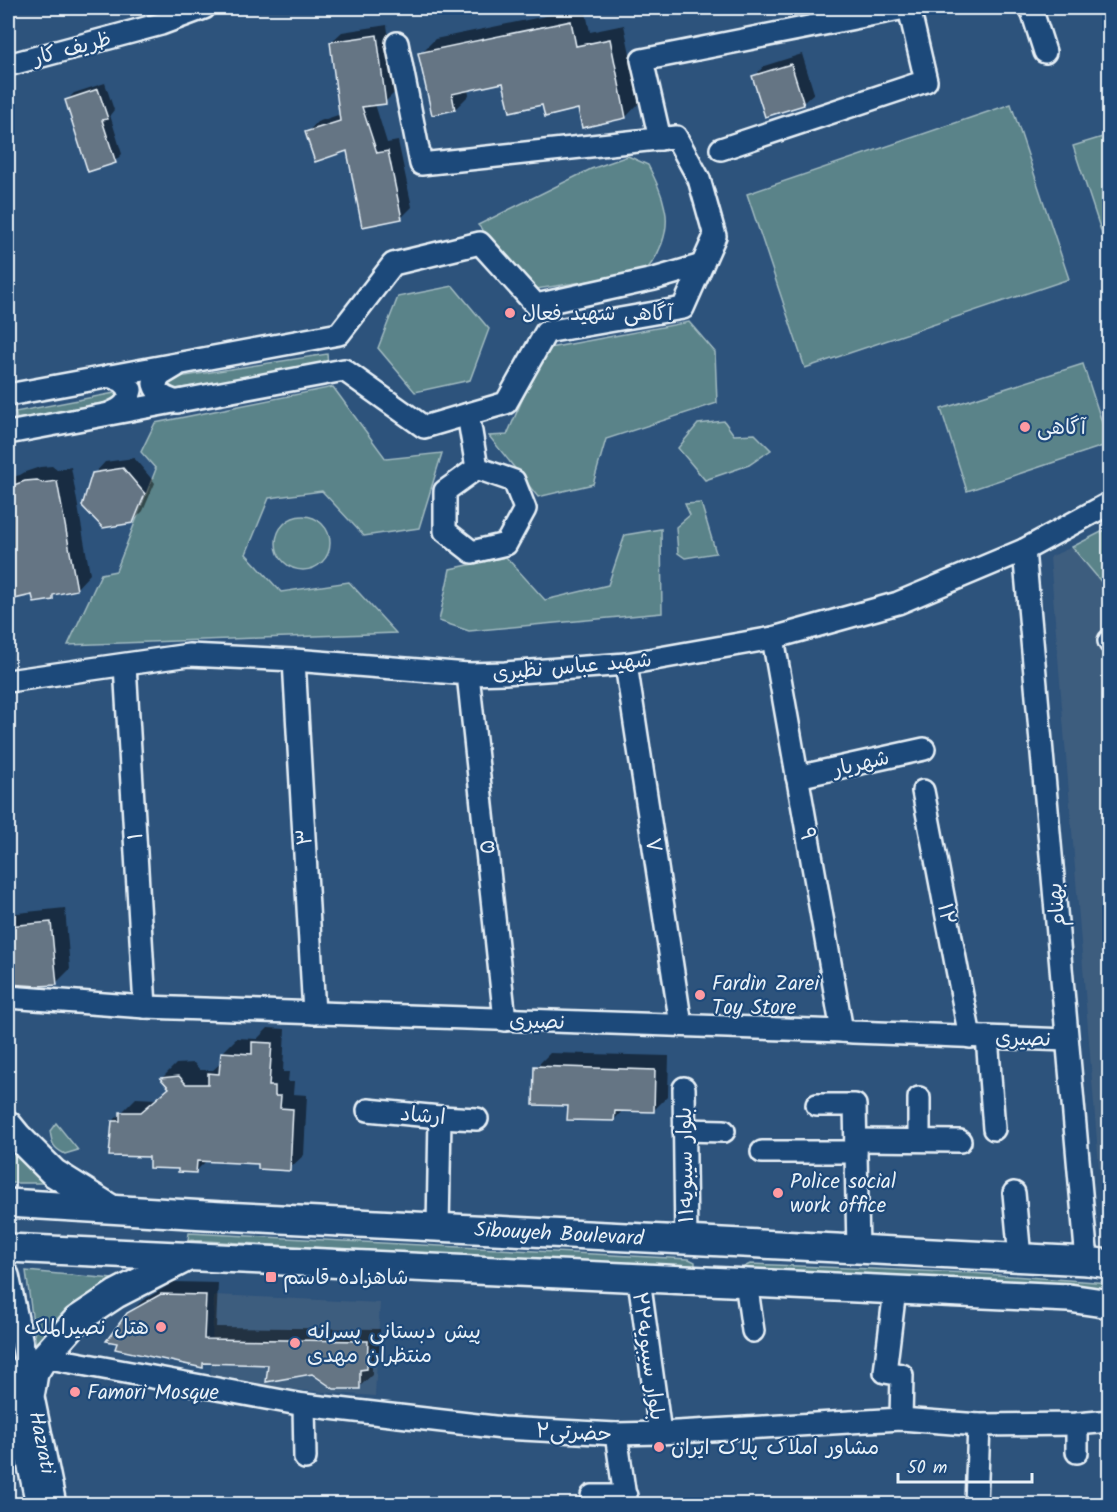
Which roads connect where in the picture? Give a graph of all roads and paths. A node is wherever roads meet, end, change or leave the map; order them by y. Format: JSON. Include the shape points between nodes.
{"nodes":[{"id":1,"x":204,"y":8,"type":"edge"},
{"id":2,"x":904,"y":8,"type":"edge"},
{"id":3,"x":909,"y":8,"type":"edge"},
{"id":4,"x":1031,"y":8,"type":"edge"},
{"id":5,"x":160,"y":16,"type":"edge"},
{"id":6,"x":397,"y":43,"type":"dead end"},
{"id":7,"x":1045,"y":52,"type":"dead end"},
{"id":8,"x":8,"y":65,"type":"edge"},
{"id":9,"x":660,"y":139,"type":"junction"},
{"id":10,"x":721,"y":150,"type":"dead end"},
{"id":11,"x":702,"y":265,"type":"junction"},
{"id":12,"x":185,"y":362,"type":"junction"},
{"id":13,"x":109,"y":376,"type":"junction"},
{"id":14,"x":8,"y":394,"type":"edge"},
{"id":15,"x":177,"y":402,"type":"junction"},
{"id":16,"x":468,"y":414,"type":"junction"},
{"id":17,"x":108,"y":415,"type":"junction"},
{"id":18,"x":8,"y":434,"type":"edge"},
{"id":19,"x":477,"y":468,"type":"dead end"},
{"id":20,"x":1110,"y":503,"type":"edge"},
{"id":21,"x":1024,"y":550,"type":"junction"},
{"id":22,"x":773,"y":638,"type":"junction"},
{"id":23,"x":294,"y":660,"type":"junction"},
{"id":24,"x":626,"y":664,"type":"junction"},
{"id":25,"x":125,"y":665,"type":"junction"},
{"id":26,"x":468,"y":674,"type":"junction"},
{"id":27,"x":8,"y":681,"type":"edge"},
{"id":28,"x":924,"y":749,"type":"dead end"},
{"id":29,"x":797,"y":777,"type":"junction"},
{"id":30,"x":923,"y":791,"type":"dead end"},
{"id":31,"x":8,"y":997,"type":"edge"},
{"id":32,"x":145,"y":1007,"type":"junction"},
{"id":33,"x":314,"y":1013,"type":"junction"},
{"id":34,"x":505,"y":1020,"type":"junction"},
{"id":35,"x":681,"y":1025,"type":"junction"},
{"id":36,"x":842,"y":1031,"type":"junction"},
{"id":37,"x":978,"y":1037,"type":"junction"},
{"id":38,"x":1067,"y":1040,"type":"junction"},
{"id":39,"x":684,"y":1088,"type":"dead end"},
{"id":40,"x":919,"y":1098,"type":"dead end"},
{"id":41,"x":817,"y":1105,"type":"dead end"},
{"id":42,"x":368,"y":1110,"type":"dead end"},
{"id":43,"x":440,"y":1117,"type":"junction"},
{"id":44,"x":477,"y":1119,"type":"dead end"},
{"id":45,"x":8,"y":1125,"type":"edge"},
{"id":46,"x":994,"y":1129,"type":"dead end"},
{"id":47,"x":684,"y":1130,"type":"junction"},
{"id":48,"x":724,"y":1131,"type":"dead end"},
{"id":49,"x":919,"y":1140,"type":"junction"},
{"id":50,"x":960,"y":1141,"type":"dead end"},
{"id":51,"x":856,"y":1146,"type":"junction"},
{"id":52,"x":762,"y":1152,"type":"dead end"},
{"id":53,"x":1014,"y":1193,"type":"dead end"},
{"id":54,"x":8,"y":1203,"type":"edge"},
{"id":55,"x":114,"y":1210,"type":"junction"},
{"id":56,"x":438,"y":1228,"type":"junction"},
{"id":57,"x":686,"y":1241,"type":"junction"},
{"id":58,"x":713,"y":1243,"type":"junction"},
{"id":59,"x":8,"y":1248,"type":"edge"},
{"id":60,"x":858,"y":1250,"type":"junction"},
{"id":61,"x":189,"y":1256,"type":"junction"},
{"id":62,"x":1020,"y":1258,"type":"junction"},
{"id":63,"x":1098,"y":1263,"type":"edge"},
{"id":64,"x":8,"y":1275,"type":"edge"},
{"id":65,"x":639,"y":1279,"type":"junction"},
{"id":66,"x":713,"y":1281,"type":"junction"},
{"id":67,"x":746,"y":1282,"type":"junction"},
{"id":68,"x":895,"y":1290,"type":"junction"},
{"id":69,"x":1110,"y":1304,"type":"edge"},
{"id":70,"x":753,"y":1331,"type":"dead end"},
{"id":71,"x":44,"y":1357,"type":"junction"},
{"id":72,"x":14,"y":1380,"type":"edge"},
{"id":73,"x":304,"y":1405,"type":"junction"},
{"id":74,"x":901,"y":1419,"type":"junction"},
{"id":75,"x":1110,"y":1421,"type":"edge"},
{"id":76,"x":1077,"y":1424,"type":"junction"},
{"id":77,"x":979,"y":1425,"type":"junction"},
{"id":78,"x":660,"y":1433,"type":"junction"},
{"id":79,"x":616,"y":1434,"type":"junction"},
{"id":80,"x":1077,"y":1452,"type":"dead end"},
{"id":81,"x":305,"y":1458,"type":"dead end"},
{"id":82,"x":592,"y":1496,"type":"dead end"},
{"id":83,"x":626,"y":1500,"type":"edge"},
{"id":84,"x":37,"y":1504,"type":"edge"},
{"id":85,"x":54,"y":1504,"type":"edge"},
{"id":86,"x":976,"y":1504,"type":"edge"}],
"edges":[{"from":1,"to":5,"type":"street","name":"ظریف کار"},
{"from":2,"to":9,"type":"street","via":[[642,60]]},
{"from":3,"to":10,"type":"street","via":[[926,81]]},
{"from":4,"to":7,"type":"street"},
{"from":5,"to":8,"type":"street","name":"ظریف کار"},
{"from":6,"to":9,"type":"street","via":[[421,164]]},
{"from":9,"to":11,"type":"street","via":[[676,137],[699,179],[715,236]]},
{"from":11,"to":12,"type":"street","via":[[536,304],[480,243],[393,264],[339,334]]},
{"from":11,"to":16,"type":"street","via":[[682,308],[546,332],[506,403]]},
{"from":12,"to":13,"type":"street"},
{"from":12,"to":15,"type":"street","via":[[161,375],[154,384],[162,396]]},
{"from":13,"to":14,"type":"street"},
{"from":13,"to":17,"type":"street","via":[[131,390],[128,402]]},
{"from":15,"to":16,"type":"street","via":[[344,370],[424,427]]},
{"from":15,"to":17,"type":"street"},
{"from":16,"to":19,"type":"street"},
{"from":17,"to":18,"type":"street"},
{"from":20,"to":21,"type":"street","name":"شهید عباس نظیری"},
{"from":21,"to":22,"type":"street","name":"شهید عباس نظیری","via":[[898,603]]},
{"from":21,"to":38,"type":"street","name":"بهنام"},
{"from":22,"to":24,"type":"street","name":"شهید عباس نظیری"},
{"from":22,"to":29,"type":"street","name":"۹"},
{"from":23,"to":25,"type":"street","name":"شهید عباس نظیری","via":[[189,655]]},
{"from":23,"to":26,"type":"street","name":"شهید عباس نظیری"},
{"from":23,"to":33,"type":"street","name":"۳"},
{"from":24,"to":26,"type":"street","name":"شهید عباس نظیری"},
{"from":24,"to":35,"type":"street","name":"۷"},
{"from":25,"to":27,"type":"street","name":"شهید عباس نظیری"},
{"from":25,"to":32,"type":"street","name":"۱"},
{"from":26,"to":34,"type":"street","name":"۵"},
{"from":28,"to":29,"type":"street","name":"شهریار"},
{"from":29,"to":36,"type":"street","name":"۹"},
{"from":30,"to":37,"type":"street","name":"۱۲"},
{"from":31,"to":32,"type":"street","name":"نصیری"},
{"from":32,"to":33,"type":"street","name":"نصیری"},
{"from":33,"to":34,"type":"street","name":"نصیری"},
{"from":34,"to":35,"type":"street","name":"نصیری"},
{"from":35,"to":36,"type":"street","name":"نصیری"},
{"from":36,"to":37,"type":"street","name":"نصیری"},
{"from":37,"to":38,"type":"street","name":"نصیری"},
{"from":37,"to":46,"type":"street","name":"۱۲"},
{"from":38,"to":63,"type":"street","name":"بهنام"},
{"from":39,"to":47,"type":"street","name":"بلوار سیبویه۱۱"},
{"from":40,"to":49,"type":"street"},
{"from":41,"to":51,"type":"street","via":[[855,1106]]},
{"from":42,"to":43,"type":"street","name":"ارشاد"},
{"from":43,"to":44,"type":"street","name":"ارشاد"},
{"from":43,"to":56,"type":"street"},
{"from":45,"to":55,"type":"main road","via":[[54,1173]]},
{"from":47,"to":48,"type":"street"},
{"from":47,"to":57,"type":"street","name":"بلوار سیبویه۱۱"},
{"from":49,"to":50,"type":"street"},
{"from":49,"to":51,"type":"street"},
{"from":51,"to":52,"type":"street"},
{"from":51,"to":60,"type":"street"},
{"from":53,"to":62,"type":"street"},
{"from":54,"to":55,"type":"main road","name":"Sibouyeh Boulevard"},
{"from":55,"to":56,"type":"main road","name":"Sibouyeh Boulevard"},
{"from":56,"to":57,"type":"main road","name":"Sibouyeh Boulevard"},
{"from":57,"to":58,"type":"main road","name":"Sibouyeh Boulevard"},
{"from":58,"to":60,"type":"main road","name":"Sibouyeh Boulevard"},
{"from":58,"to":66,"type":"main road"},
{"from":59,"to":61,"type":"main road","name":"Sibouyeh Boulevard"},
{"from":60,"to":62,"type":"main road","name":"Sibouyeh Boulevard"},
{"from":61,"to":65,"type":"main road","name":"Sibouyeh Boulevard"},
{"from":61,"to":71,"type":"main road","via":[[116,1294],[77,1320]]},
{"from":62,"to":63,"type":"main road","name":"Sibouyeh Boulevard"},
{"from":64,"to":72,"type":"street","name":"Hazrati"},
{"from":65,"to":66,"type":"main road","name":"Sibouyeh Boulevard"},
{"from":65,"to":78,"type":"street","name":"بلوار سیبویه۲۲"},
{"from":66,"to":67,"type":"main road","name":"Sibouyeh Boulevard"},
{"from":67,"to":68,"type":"main road","name":"Sibouyeh Boulevard"},
{"from":67,"to":70,"type":"street"},
{"from":68,"to":69,"type":"main road","name":"Sibouyeh Boulevard","via":[[1069,1298]]},
{"from":68,"to":74,"type":"street","via":[[885,1372],[902,1375]]},
{"from":71,"to":72,"type":"main road","via":[[34,1373]]},
{"from":71,"to":73,"type":"street","name":"حضرتی۲"},
{"from":72,"to":84,"type":"street","name":"Hazrati"},
{"from":72,"to":85,"type":"street","name":"Hazrati"},
{"from":73,"to":79,"type":"street","name":"حضرتی۲","via":[[503,1428]]},
{"from":73,"to":81,"type":"street"},
{"from":74,"to":77,"type":"street","name":"حضرتی۲"},
{"from":74,"to":78,"type":"street","name":"حضرتی۲"},
{"from":75,"to":76,"type":"street","name":"حضرتی۲"},
{"from":76,"to":77,"type":"street","name":"حضرتی۲"},
{"from":76,"to":80,"type":"street"},
{"from":77,"to":86,"type":"street"},
{"from":78,"to":79,"type":"street","name":"حضرتی۲"},
{"from":79,"to":83,"type":"street"},
{"from":82,"to":83,"type":"street"}]}
